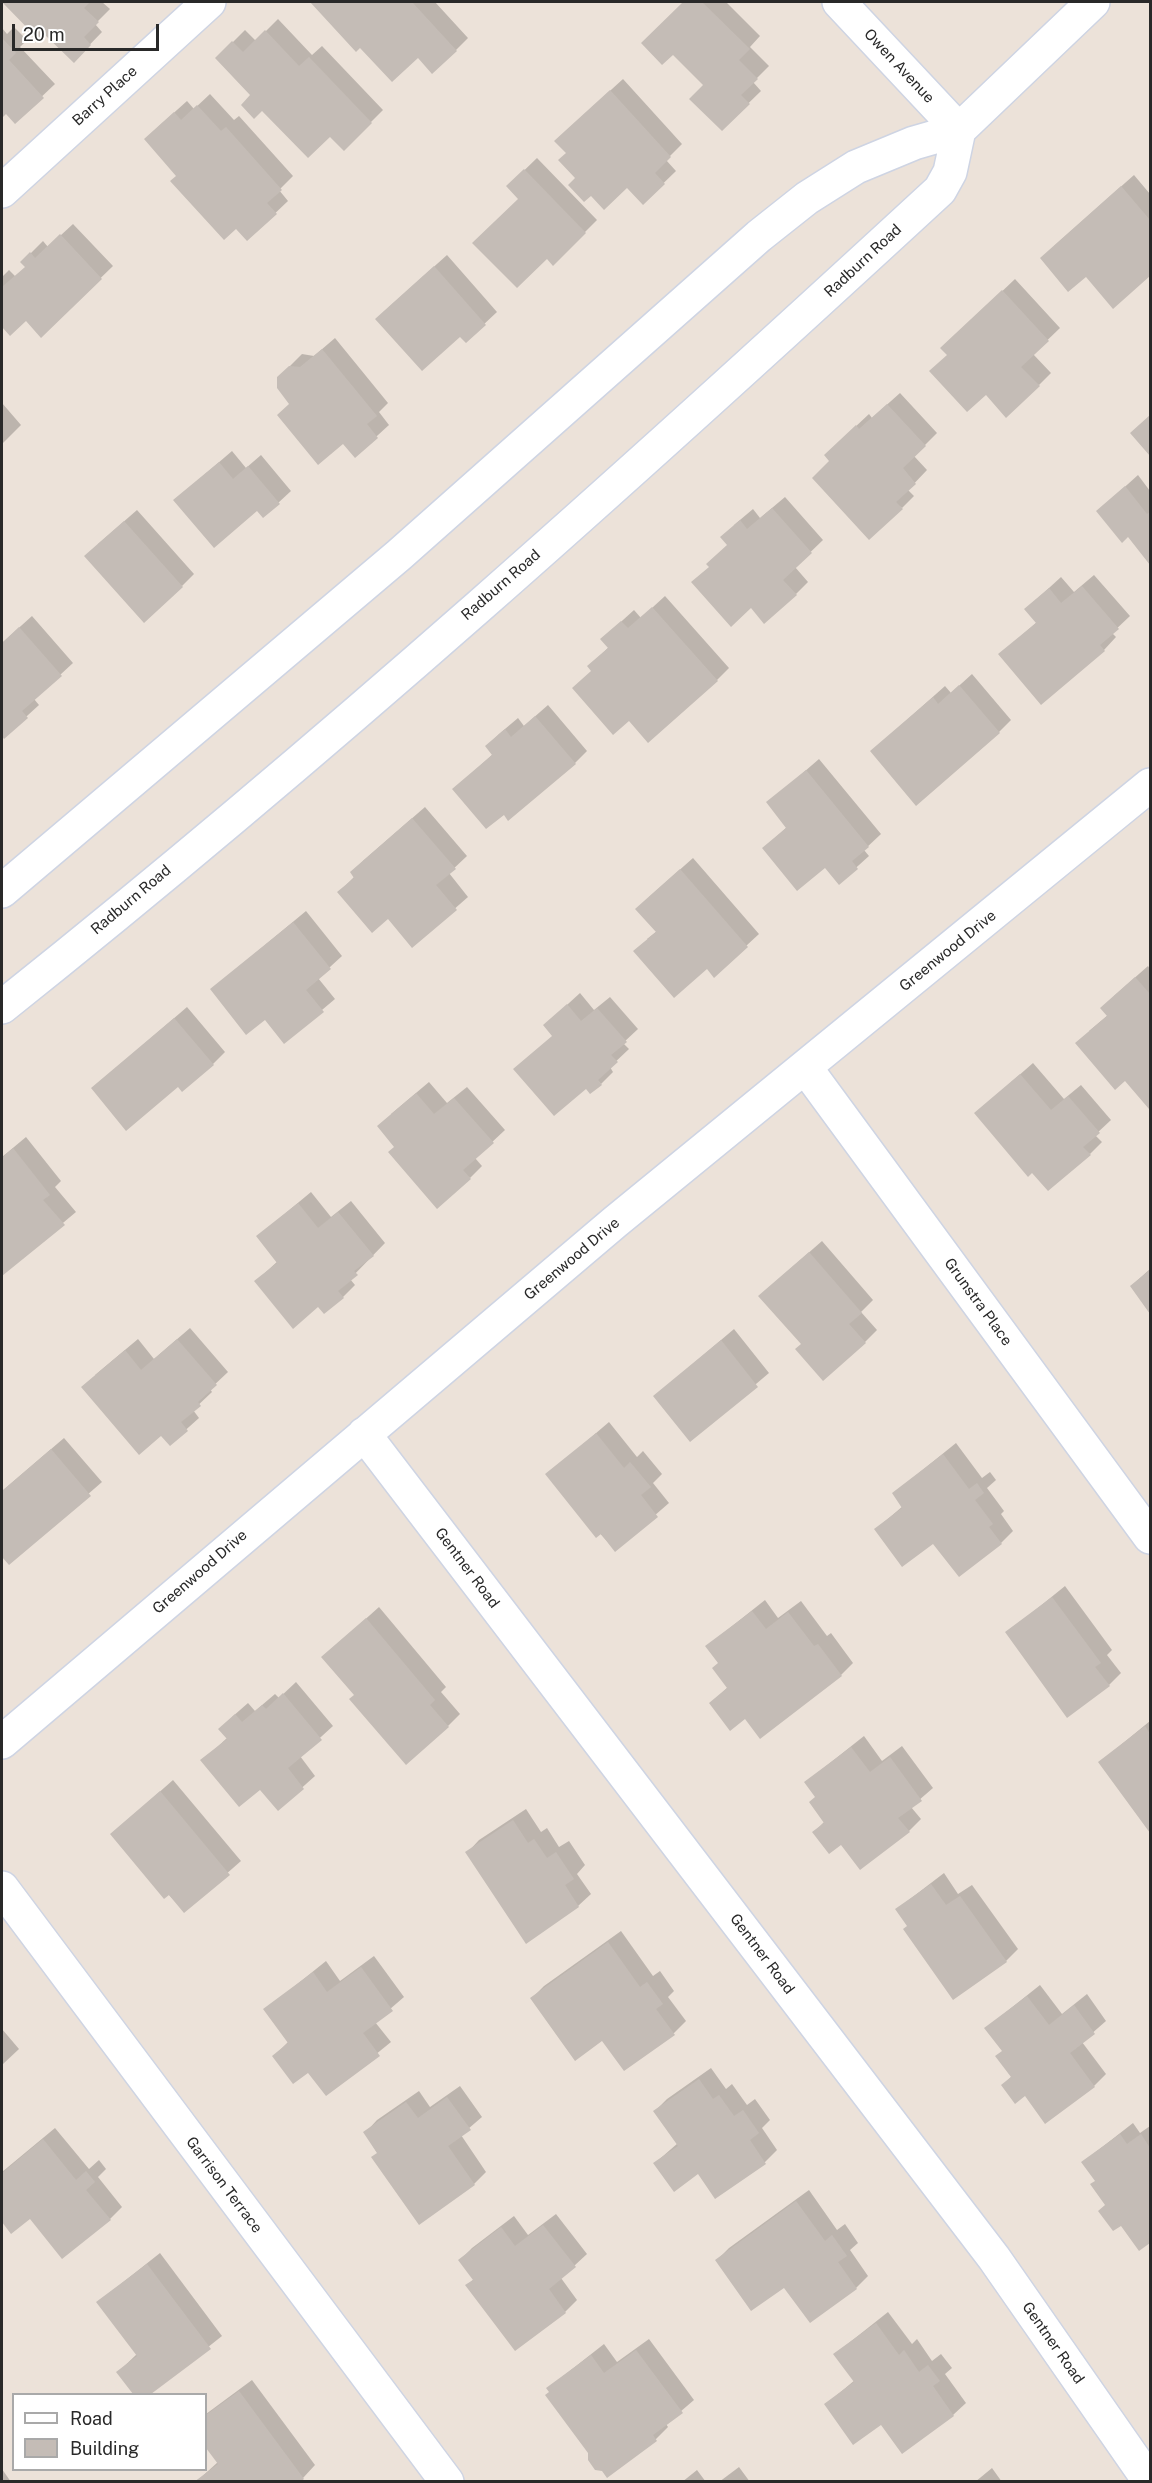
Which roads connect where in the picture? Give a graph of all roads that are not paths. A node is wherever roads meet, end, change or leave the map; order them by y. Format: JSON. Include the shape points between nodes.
{"nodes":[{"id":1,"x":209,"y":2,"type":"edge"},
{"id":2,"x":839,"y":2,"type":"edge"},
{"id":3,"x":1094,"y":2,"type":"edge"},
{"id":4,"x":959,"y":130,"type":"junction"},
{"id":5,"x":2,"y":191,"type":"edge"},
{"id":6,"x":1150,"y":786,"type":"edge"},
{"id":7,"x":2,"y":891,"type":"edge"},
{"id":8,"x":2,"y":1007,"type":"edge"},
{"id":9,"x":805,"y":1067,"type":"junction"},
{"id":10,"x":364,"y":1434,"type":"junction"},
{"id":11,"x":1150,"y":1537,"type":"edge"},
{"id":12,"x":2,"y":1742,"type":"edge"},
{"id":13,"x":2,"y":1888,"type":"edge"},
{"id":14,"x":447,"y":2481,"type":"edge"},
{"id":15,"x":1150,"y":2481,"type":"edge"}],
"edges":[{"from":1,"to":5,"type":"street","name":"Barry Place"},
{"from":2,"to":4,"type":"street","name":"Owen Avenue"},
{"from":3,"to":4,"type":"street"},
{"from":4,"to":7,"type":"street","via":[[856,167],[807,198],[759,236],[264,672]]},
{"from":4,"to":8,"type":"street","name":"Radburn Road","via":[[950,172],[940,190],[752,363],[313,748]]},
{"from":6,"to":9,"type":"street","name":"Greenwood Drive"},
{"from":9,"to":10,"type":"street","name":"Greenwood Drive"},
{"from":9,"to":11,"type":"street","name":"Grunstra Place"},
{"from":10,"to":12,"type":"street","name":"Greenwood Drive"},
{"from":10,"to":15,"type":"street","name":"Gentner Road","via":[[994,2258]]},
{"from":13,"to":14,"type":"street","name":"Garrison Terrace"}]}
